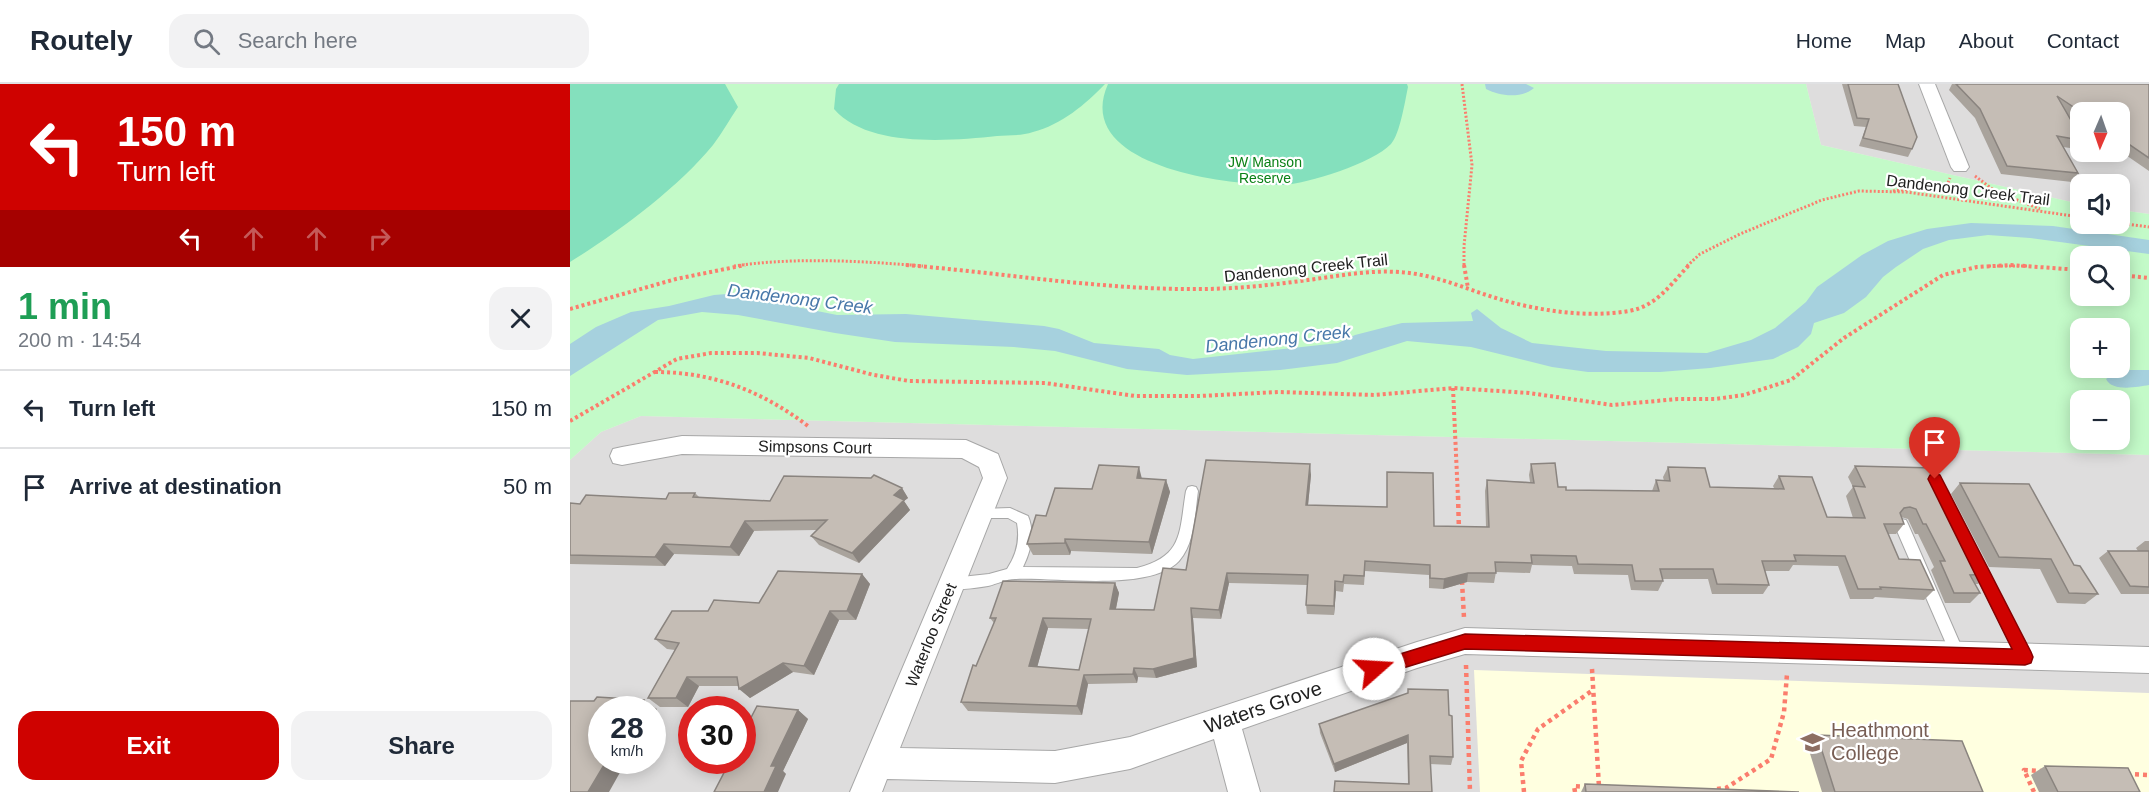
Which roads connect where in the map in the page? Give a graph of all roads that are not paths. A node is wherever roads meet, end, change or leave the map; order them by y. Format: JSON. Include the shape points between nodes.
{"nodes":[{"id":1,"x":1927,"y":84,"type":"edge"},
{"id":2,"x":1961,"y":171,"type":"road end"},
{"id":3,"x":622,"y":456,"type":"dead end"},
{"id":4,"x":995,"y":478,"type":"joint"},
{"id":5,"x":1192,"y":492,"type":"dead end"},
{"id":6,"x":980,"y":514,"type":"junction"},
{"id":7,"x":1901,"y":524,"type":"edge"},
{"id":8,"x":1972,"y":552,"type":"edge"},
{"id":9,"x":1012,"y":573,"type":"junction"},
{"id":10,"x":952,"y":584,"type":"junction"},
{"id":11,"x":1958,"y":655,"type":"junction"},
{"id":12,"x":2025,"y":657,"type":"junction"},
{"id":13,"x":2149,"y":660,"type":"edge"},
{"id":14,"x":1224,"y":720,"type":"junction"},
{"id":15,"x":878,"y":763,"type":"junction"},
{"id":16,"x":866,"y":792,"type":"edge"},
{"id":17,"x":1244,"y":792,"type":"edge"}],
"edges":[{"from":1,"to":2,"type":"street"},
{"from":3,"to":4,"type":"street","name":"Simpsons Court","via":[[682,444],[966,448],[989,461]]},
{"from":4,"to":6,"type":"street","name":"Waterloo Street"},
{"from":5,"to":9,"type":"lane","via":[[1180,552],[1157,571]]},
{"from":6,"to":9,"type":"lane","via":[[1010,513],[1023,520],[1027,534],[1025,549]]},
{"from":6,"to":10,"type":"street","name":"Waterloo Street"},
{"from":7,"to":11,"type":"lane"},
{"from":8,"to":12,"type":"lane"},
{"from":9,"to":10,"type":"lane"},
{"from":10,"to":15,"type":"street","name":"Waterloo Street"},
{"from":11,"to":12,"type":"street","name":"Waters Grove"},
{"from":11,"to":14,"type":"street","name":"Waters Grove","via":[[1465,641]]},
{"from":12,"to":13,"type":"street","name":"Waters Grove"},
{"from":14,"to":15,"type":"street","name":"Waters Grove","via":[[1130,753],[1055,767]]},
{"from":14,"to":17,"type":"street"},
{"from":15,"to":16,"type":"street","name":"Waterloo Street"}]}
